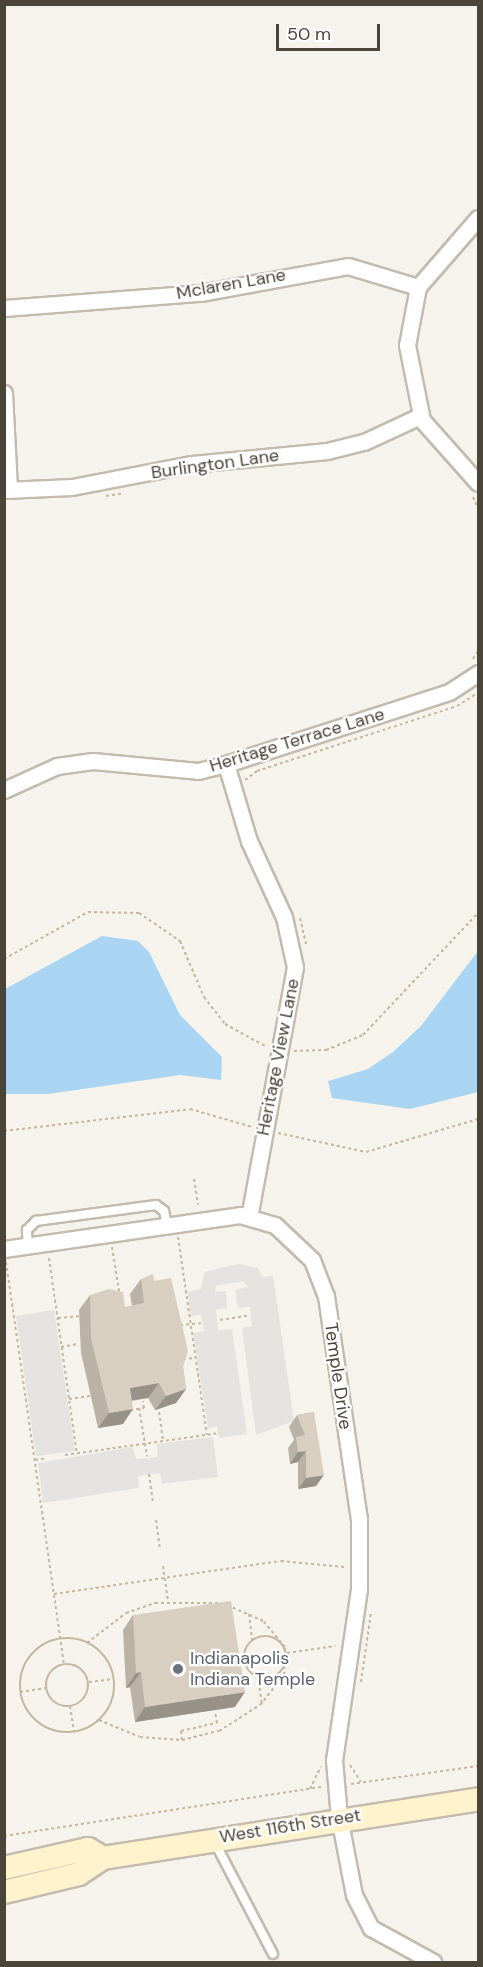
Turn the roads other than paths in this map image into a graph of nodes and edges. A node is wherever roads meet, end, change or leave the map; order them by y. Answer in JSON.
{"nodes":[{"id":1,"x":478,"y":218,"type":"edge"},
{"id":2,"x":418,"y":288,"type":"junction"},
{"id":3,"x":4,"y":308,"type":"edge"},
{"id":4,"x":4,"y":393,"type":"edge"},
{"id":5,"x":420,"y":416,"type":"junction"},
{"id":6,"x":475,"y":488,"type":"edge"},
{"id":7,"x":7,"y":490,"type":"edge"},
{"id":8,"x":473,"y":669,"type":"edge"},
{"id":9,"x":226,"y":764,"type":"junction"},
{"id":10,"x":4,"y":790,"type":"edge"},
{"id":11,"x":249,"y":1217,"type":"junction"},
{"id":12,"x":167,"y":1232,"type":"junction"},
{"id":13,"x":28,"y":1246,"type":"junction"},
{"id":14,"x":5,"y":1256,"type":"edge"},
{"id":15,"x":478,"y":1799,"type":"edge"},
{"id":16,"x":339,"y":1817,"type":"junction"},
{"id":17,"x":213,"y":1839,"type":"junction"},
{"id":18,"x":103,"y":1858,"type":"junction"},
{"id":19,"x":4,"y":1868,"type":"edge"},
{"id":20,"x":4,"y":1892,"type":"edge"},
{"id":21,"x":273,"y":1954,"type":"dead end"},
{"id":22,"x":433,"y":1962,"type":"edge"}],
"edges":[{"from":1,"to":2,"type":"street"},
{"from":2,"to":3,"type":"street","name":"Mclaren Lane"},
{"from":2,"to":5,"type":"street"},
{"from":4,"to":7,"type":"street"},
{"from":5,"to":6,"type":"street"},
{"from":5,"to":7,"type":"street","name":"Burlington Lane"},
{"from":8,"to":9,"type":"street","name":"Heritage Terrace Lane"},
{"from":9,"to":10,"type":"street","name":"Heritage Terrace Lane"},
{"from":9,"to":11,"type":"street","name":"Heritage View Lane"},
{"from":11,"to":12,"type":"street","name":"Temple Drive"},
{"from":11,"to":16,"type":"street","name":"Temple Drive"},
{"from":12,"to":13,"type":"street","name":"Temple Drive"},
{"from":12,"to":13,"type":"lane"},
{"from":13,"to":14,"type":"street","name":"Temple Drive"},
{"from":15,"to":16,"type":"main road","name":"West 116th Street"},
{"from":16,"to":17,"type":"main road","name":"West 116th Street"},
{"from":16,"to":22,"type":"street","name":"Temple Drive"},
{"from":17,"to":18,"type":"main road","name":"West 116th Street"},
{"from":17,"to":21,"type":"lane"},
{"from":18,"to":19,"type":"main road","name":"West 116th Street"},
{"from":18,"to":20,"type":"main road","name":"West 116th Street"}]}
